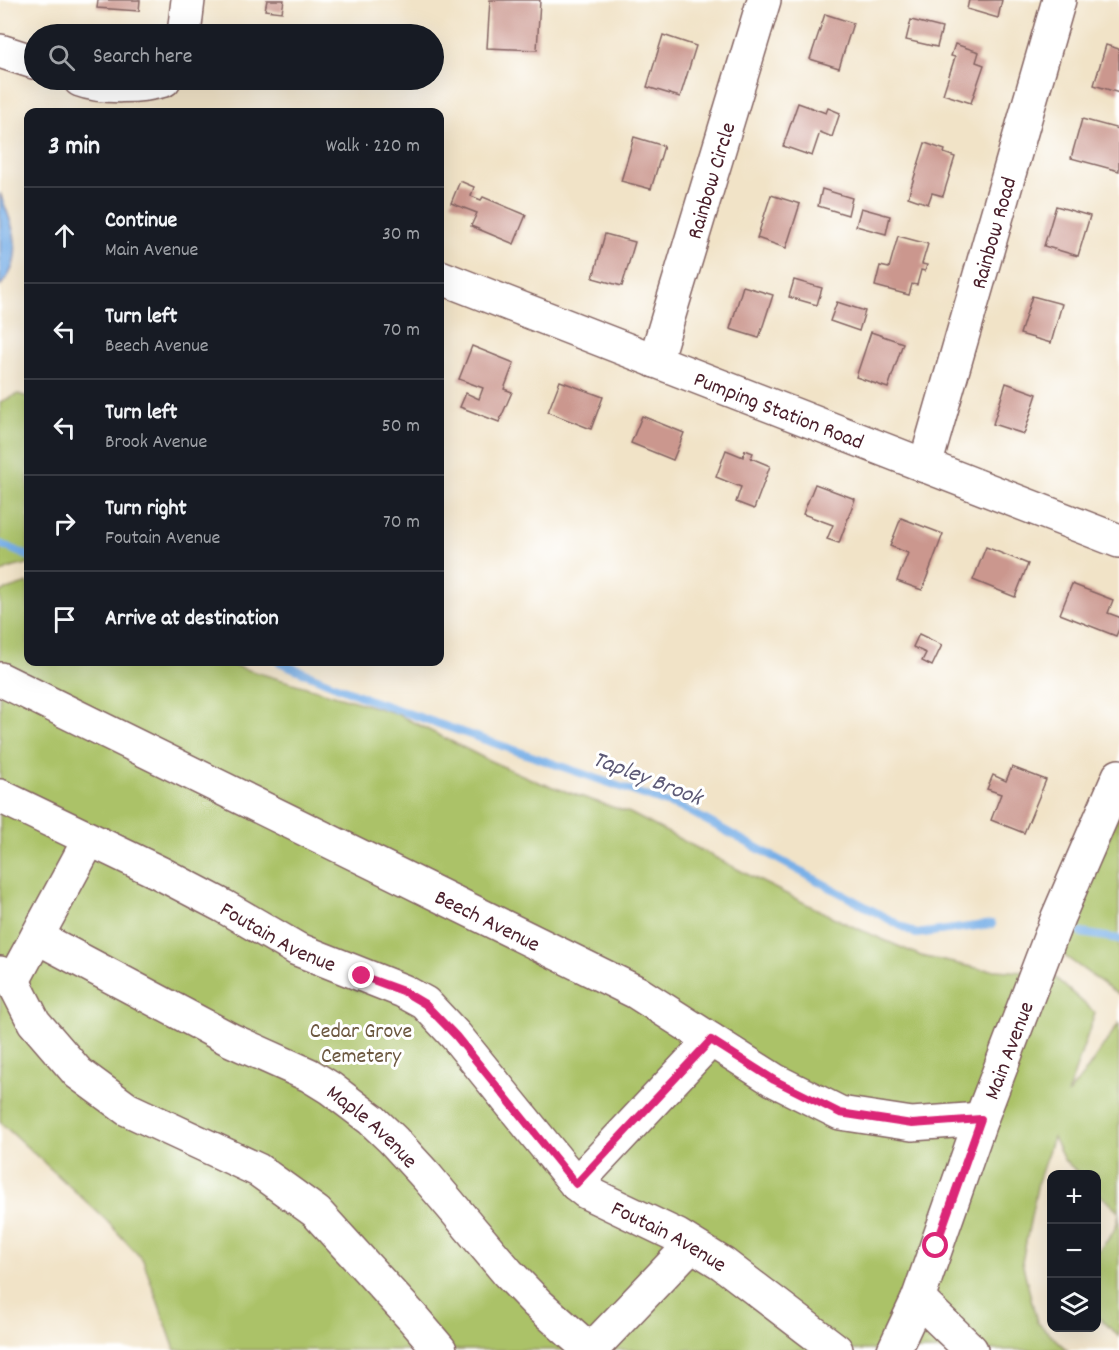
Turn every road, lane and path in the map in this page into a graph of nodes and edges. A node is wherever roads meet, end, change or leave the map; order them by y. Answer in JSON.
{"nodes":[{"id":1,"x":188,"y":0,"type":"edge"},
{"id":2,"x":764,"y":0,"type":"edge"},
{"id":3,"x":1059,"y":0,"type":"edge"},
{"id":4,"x":185,"y":24,"type":"edge"},
{"id":5,"x":0,"y":51,"type":"edge"},
{"id":6,"x":24,"y":59,"type":"edge"},
{"id":7,"x":444,"y":279,"type":"edge"},
{"id":8,"x":655,"y":361,"type":"junction"},
{"id":9,"x":925,"y":466,"type":"junction"},
{"id":10,"x":1119,"y":540,"type":"edge"},
{"id":11,"x":0,"y":679,"type":"edge"},
{"id":12,"x":1119,"y":776,"type":"edge"},
{"id":13,"x":0,"y":796,"type":"edge"},
{"id":14,"x":89,"y":840,"type":"junction"},
{"id":15,"x":37,"y":937,"type":"junction"},
{"id":16,"x":6,"y":977,"type":"edge"},
{"id":17,"x":711,"y":1040,"type":"junction"},
{"id":18,"x":981,"y":1119,"type":"junction"},
{"id":19,"x":576,"y":1184,"type":"junction"},
{"id":20,"x":691,"y":1245,"type":"junction"},
{"id":21,"x":918,"y":1299,"type":"junction"},
{"id":22,"x":440,"y":1350,"type":"edge"},
{"id":23,"x":590,"y":1350,"type":"edge"},
{"id":24,"x":836,"y":1350,"type":"edge"},
{"id":25,"x":894,"y":1350,"type":"edge"},
{"id":26,"x":970,"y":1350,"type":"edge"}],
"edges":[{"from":1,"to":4,"type":"street"},
{"from":2,"to":8,"type":"street","name":"Rainbow Circle"},
{"from":3,"to":9,"type":"street","name":"Rainbow Road"},
{"from":5,"to":6,"type":"street"},
{"from":7,"to":8,"type":"street","name":"Pumping Station Road"},
{"from":8,"to":9,"type":"street","name":"Pumping Station Road"},
{"from":9,"to":10,"type":"street","name":"Pumping Station Road"},
{"from":11,"to":17,"type":"street","name":"Beech Avenue"},
{"from":12,"to":18,"type":"street","name":"Main Avenue"},
{"from":13,"to":14,"type":"street","name":"Foutain Avenue"},
{"from":14,"to":15,"type":"street"},
{"from":14,"to":19,"type":"street","name":"Foutain Avenue"},
{"from":15,"to":16,"type":"street"},
{"from":15,"to":23,"type":"street","name":"Maple Avenue"},
{"from":16,"to":22,"type":"street"},
{"from":17,"to":18,"type":"street","name":"Beech Avenue"},
{"from":17,"to":19,"type":"street"},
{"from":18,"to":21,"type":"street","name":"Main Avenue"},
{"from":19,"to":20,"type":"street","name":"Foutain Avenue"},
{"from":20,"to":23,"type":"street"},
{"from":20,"to":24,"type":"street","name":"Foutain Avenue"},
{"from":21,"to":25,"type":"street","name":"Main Avenue"},
{"from":21,"to":26,"type":"street"}]}
